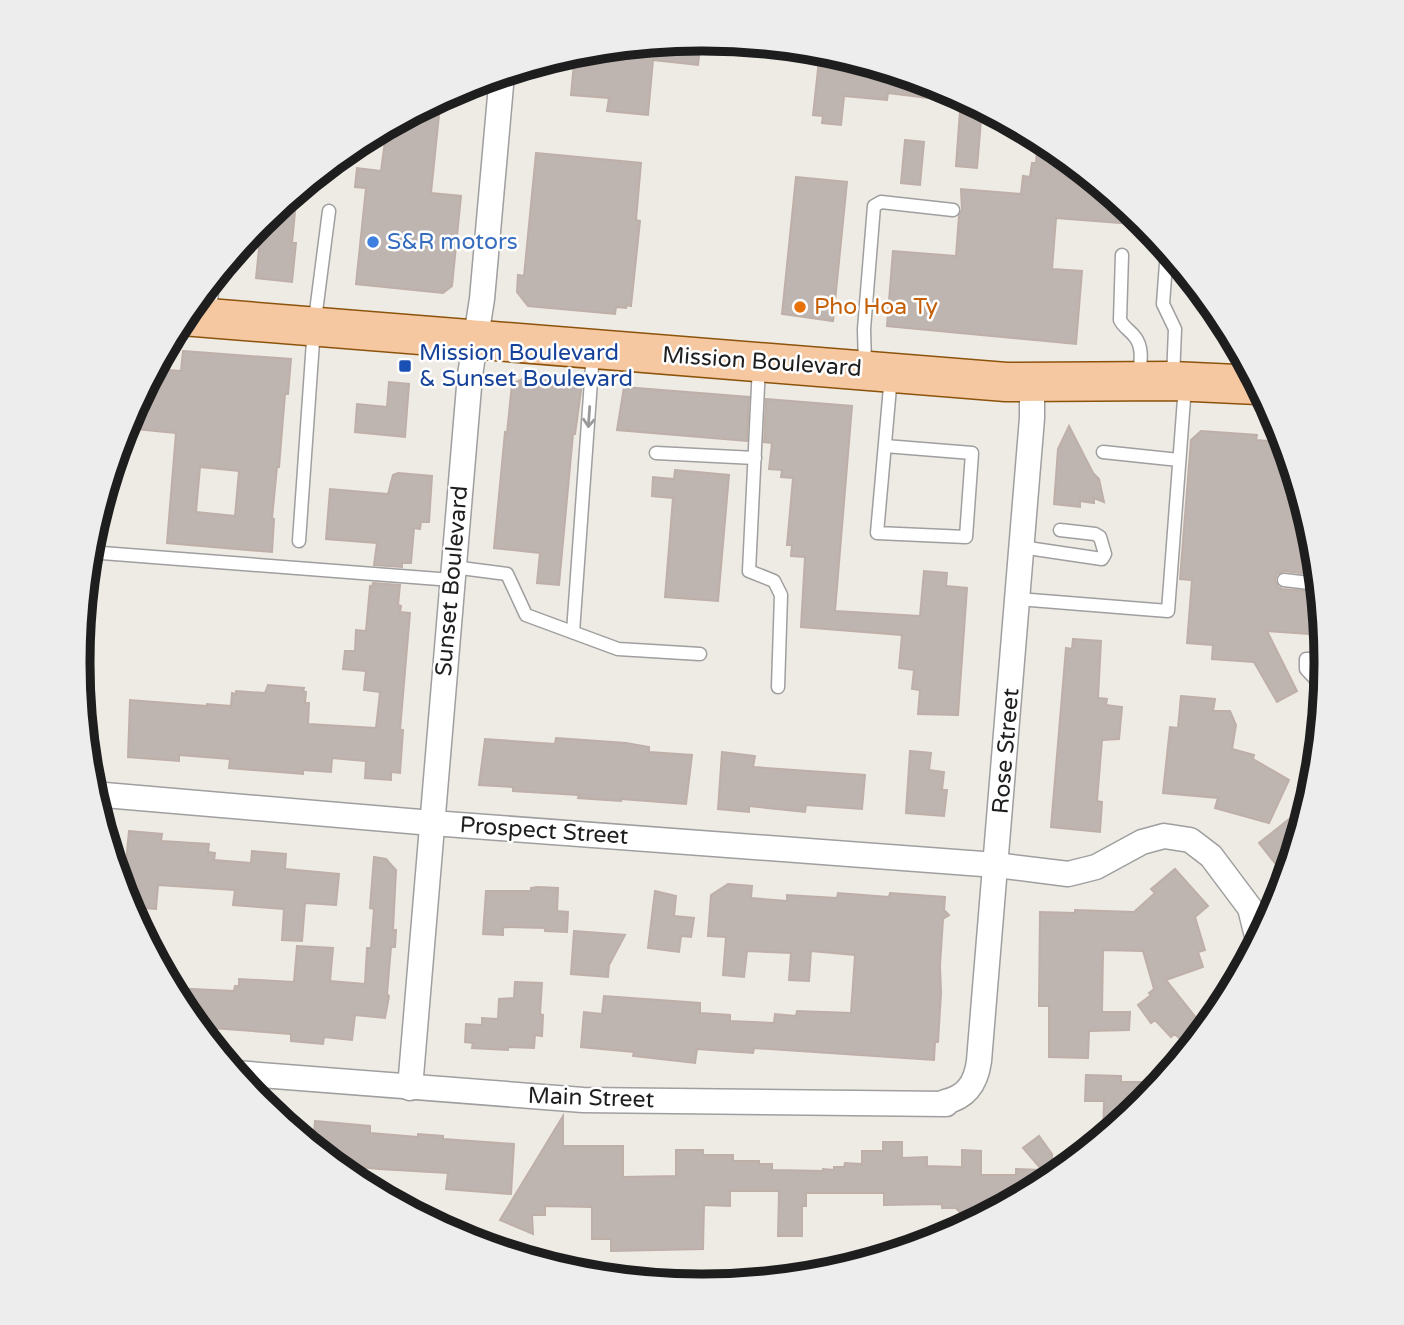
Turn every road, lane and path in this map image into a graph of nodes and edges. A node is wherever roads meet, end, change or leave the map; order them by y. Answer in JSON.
{"nodes":[{"id":1,"x":501,"y":84,"type":"edge"},
{"id":2,"x":953,"y":210,"type":"dead end"},
{"id":3,"x":329,"y":211,"type":"dead end"},
{"id":4,"x":1122,"y":255,"type":"dead end"},
{"id":5,"x":1166,"y":264,"type":"edge"},
{"id":6,"x":197,"y":317,"type":"edge"},
{"id":7,"x":314,"y":327,"type":"junction"},
{"id":8,"x":476,"y":340,"type":"junction"},
{"id":9,"x":594,"y":349,"type":"junction"},
{"id":10,"x":760,"y":362,"type":"junction"},
{"id":11,"x":878,"y":371,"type":"junction"},
{"id":12,"x":1165,"y":382,"type":"junction"},
{"id":13,"x":1032,"y":383,"type":"junction"},
{"id":14,"x":1247,"y":385,"type":"edge"},
{"id":15,"x":885,"y":446,"type":"junction"},
{"id":16,"x":1102,"y":452,"type":"dead end"},
{"id":17,"x":656,"y":453,"type":"dead end"},
{"id":18,"x":755,"y":458,"type":"junction"},
{"id":19,"x":1179,"y":460,"type":"junction"},
{"id":20,"x":1060,"y":530,"type":"dead end"},
{"id":21,"x":299,"y":541,"type":"dead end"},
{"id":22,"x":1021,"y":547,"type":"junction"},
{"id":23,"x":100,"y":553,"type":"edge"},
{"id":24,"x":453,"y":573,"type":"junction"},
{"id":25,"x":1284,"y":580,"type":"dead end"},
{"id":26,"x":1309,"y":583,"type":"edge"},
{"id":27,"x":1018,"y":600,"type":"junction"},
{"id":28,"x":573,"y":632,"type":"junction"},
{"id":29,"x":700,"y":654,"type":"dead end"},
{"id":30,"x":1314,"y":659,"type":"edge"},
{"id":31,"x":1313,"y":677,"type":"edge"},
{"id":32,"x":778,"y":687,"type":"dead end"},
{"id":33,"x":105,"y":795,"type":"edge"},
{"id":34,"x":432,"y":823,"type":"junction"},
{"id":35,"x":996,"y":865,"type":"junction"},
{"id":36,"x":1254,"y":925,"type":"edge"},
{"id":37,"x":250,"y":1074,"type":"edge"},
{"id":38,"x":410,"y":1088,"type":"junction"},
{"id":39,"x":945,"y":1102,"type":"joint"}],
"edges":[{"from":1,"to":8,"type":"street","name":"Sunset Boulevard"},
{"from":2,"to":11,"type":"lane"},
{"from":3,"to":7,"type":"lane"},
{"from":4,"to":12,"type":"lane"},
{"from":5,"to":12,"type":"lane"},
{"from":6,"to":7,"type":"main road","name":"Mission Boulevard"},
{"from":7,"to":8,"type":"main road","name":"Mission Boulevard"},
{"from":7,"to":21,"type":"lane"},
{"from":8,"to":9,"type":"main road","name":"Mission Boulevard"},
{"from":8,"to":24,"type":"street","name":"Sunset Boulevard"},
{"from":9,"to":10,"type":"main road","name":"Mission Boulevard"},
{"from":9,"to":28,"type":"lane","one_way":true},
{"from":10,"to":11,"type":"main road","name":"Mission Boulevard"},
{"from":10,"to":18,"type":"lane"},
{"from":11,"to":13,"type":"main road","name":"Mission Boulevard"},
{"from":11,"to":15,"type":"lane"},
{"from":12,"to":13,"type":"main road","name":"Mission Boulevard"},
{"from":12,"to":14,"type":"main road","name":"Mission Boulevard"},
{"from":12,"to":19,"type":"lane"},
{"from":13,"to":22,"type":"street","name":"Rose Street"},
{"from":15,"to":15,"type":"lane"},
{"from":16,"to":19,"type":"lane"},
{"from":17,"to":18,"type":"lane"},
{"from":18,"to":32,"type":"lane"},
{"from":19,"to":27,"type":"lane"},
{"from":20,"to":22,"type":"lane"},
{"from":22,"to":27,"type":"street","name":"Rose Street"},
{"from":23,"to":24,"type":"lane"},
{"from":24,"to":28,"type":"lane"},
{"from":24,"to":34,"type":"street","name":"Sunset Boulevard"},
{"from":25,"to":26,"type":"lane"},
{"from":27,"to":35,"type":"street","name":"Rose Street"},
{"from":28,"to":29,"type":"lane"},
{"from":30,"to":31,"type":"lane"},
{"from":33,"to":34,"type":"street","name":"Prospect Street"},
{"from":34,"to":35,"type":"street","name":"Prospect Street"},
{"from":34,"to":38,"type":"street","name":"Sunset Boulevard"},
{"from":35,"to":36,"type":"street","name":"Prospect Street"},
{"from":35,"to":39,"type":"street","name":"Rose Street"},
{"from":37,"to":38,"type":"street","name":"Main Street"},
{"from":38,"to":39,"type":"street","name":"Main Street"}]}
